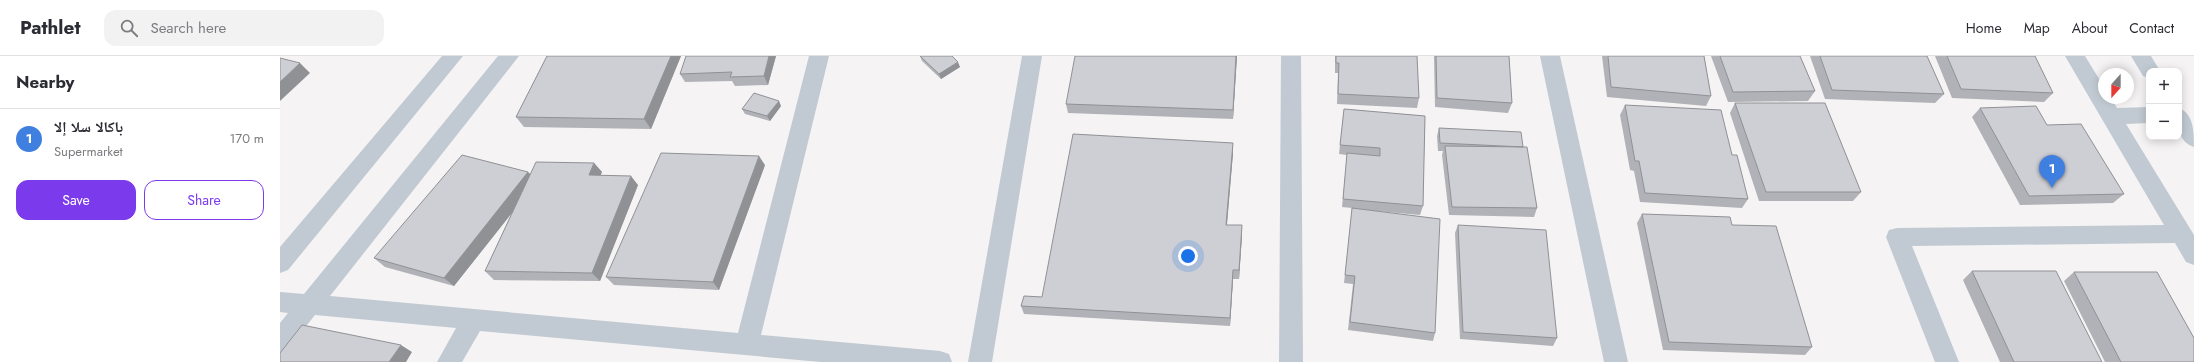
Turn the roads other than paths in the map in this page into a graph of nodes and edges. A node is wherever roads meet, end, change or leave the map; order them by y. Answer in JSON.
{"nodes":[{"id":1,"x":453,"y":56,"type":"edge"},
{"id":2,"x":509,"y":56,"type":"edge"},
{"id":3,"x":819,"y":56,"type":"edge"},
{"id":4,"x":1032,"y":56,"type":"edge"},
{"id":5,"x":1291,"y":56,"type":"edge"},
{"id":6,"x":1550,"y":56,"type":"edge"},
{"id":7,"x":2075,"y":56,"type":"edge"},
{"id":8,"x":2141,"y":56,"type":"edge"},
{"id":9,"x":2148,"y":68,"type":"edge"},
{"id":10,"x":2146,"y":115,"type":"edge"},
{"id":11,"x":2182,"y":115,"type":"edge"},
{"id":12,"x":2194,"y":115,"type":"edge"},
{"id":13,"x":2111,"y":116,"type":"junction"},
{"id":14,"x":2182,"y":120,"type":"edge"},
{"id":15,"x":2194,"y":139,"type":"edge"},
{"id":16,"x":2181,"y":234,"type":"junction"},
{"id":17,"x":2194,"y":255,"type":"edge"},
{"id":18,"x":280,"y":264,"type":"edge"},
{"id":19,"x":280,"y":302,"type":"edge"},
{"id":20,"x":310,"y":304,"type":"junction"},
{"id":21,"x":474,"y":320,"type":"junction"},
{"id":22,"x":280,"y":341,"type":"edge"},
{"id":23,"x":747,"y":344,"type":"junction"},
{"id":24,"x":449,"y":362,"type":"edge"},
{"id":25,"x":940,"y":362,"type":"edge"},
{"id":26,"x":980,"y":362,"type":"edge"},
{"id":27,"x":1291,"y":362,"type":"edge"},
{"id":28,"x":1616,"y":362,"type":"edge"},
{"id":29,"x":1947,"y":362,"type":"edge"}],
"edges":[{"from":1,"to":18,"type":"street"},
{"from":2,"to":20,"type":"street"},
{"from":3,"to":23,"type":"street"},
{"from":4,"to":26,"type":"street"},
{"from":5,"to":27,"type":"street"},
{"from":6,"to":28,"type":"street"},
{"from":7,"to":13,"type":"street"},
{"from":8,"to":9,"type":"street"},
{"from":10,"to":13,"type":"street"},
{"from":11,"to":12,"type":"street"},
{"from":13,"to":16,"type":"street"},
{"from":14,"to":15,"type":"street"},
{"from":16,"to":17,"type":"street"},
{"from":16,"to":29,"type":"street"},
{"from":19,"to":20,"type":"street"},
{"from":20,"to":21,"type":"street"},
{"from":20,"to":22,"type":"street"},
{"from":21,"to":23,"type":"street"},
{"from":21,"to":24,"type":"street"},
{"from":23,"to":25,"type":"street"}]}
